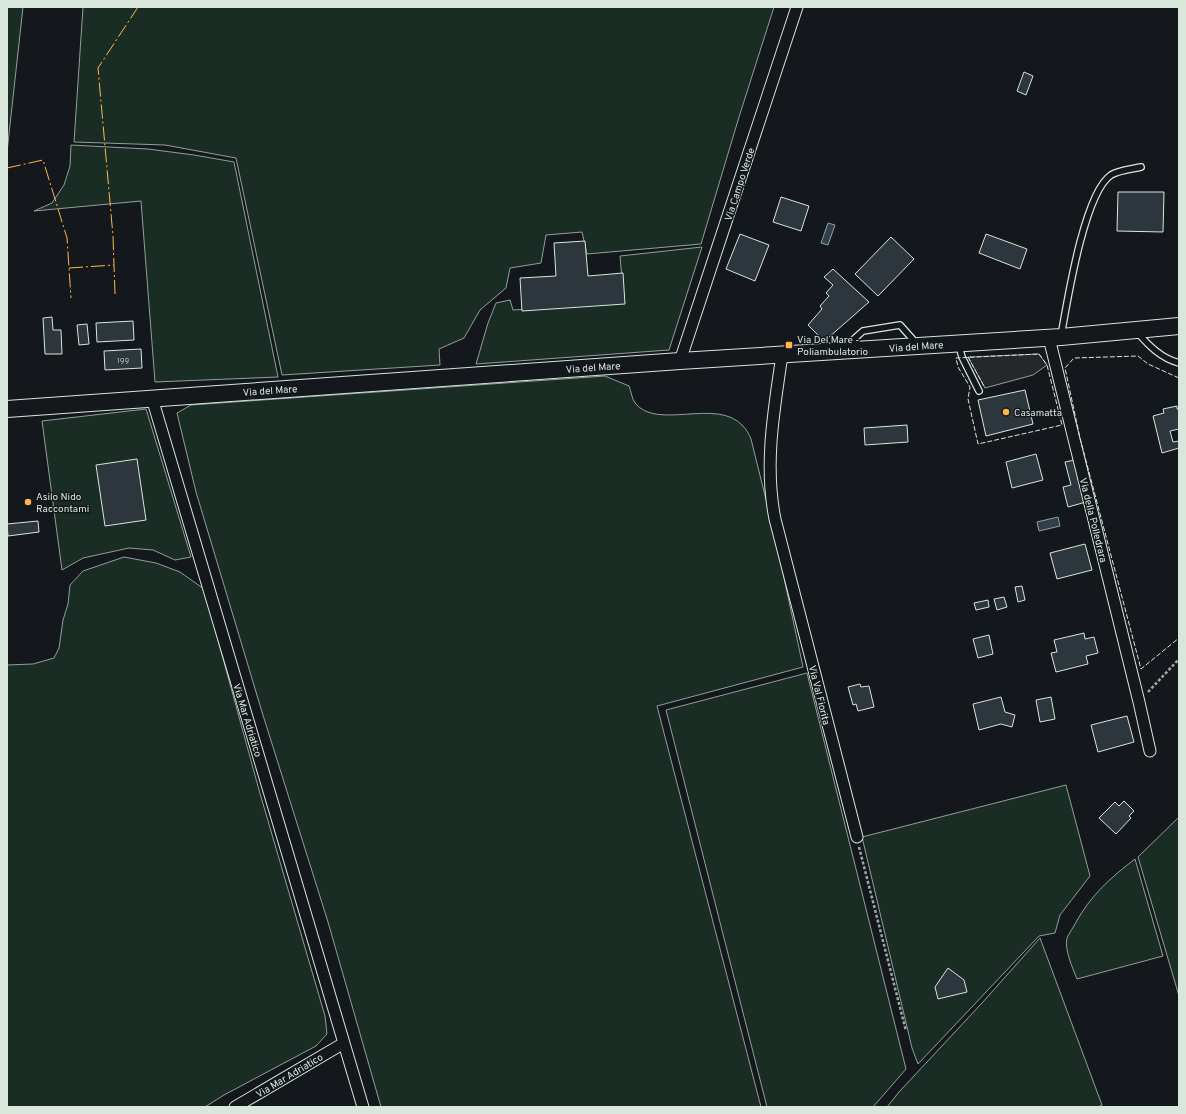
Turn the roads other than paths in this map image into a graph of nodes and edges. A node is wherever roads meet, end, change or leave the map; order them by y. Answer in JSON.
{"nodes":[{"id":1,"x":797,"y":7,"type":"edge"},
{"id":2,"x":1141,"y":167,"type":"dead end"},
{"id":3,"x":1179,"y":326,"type":"edge"},
{"id":4,"x":1136,"y":330,"type":"junction"},
{"id":5,"x":1055,"y":338,"type":"junction"},
{"id":6,"x":959,"y":344,"type":"junction"},
{"id":7,"x":918,"y":346,"type":"junction"},
{"id":8,"x":842,"y":351,"type":"junction"},
{"id":9,"x":782,"y":354,"type":"junction"},
{"id":10,"x":680,"y":361,"type":"junction"},
{"id":11,"x":1179,"y":363,"type":"edge"},
{"id":12,"x":979,"y":391,"type":"dead end"},
{"id":13,"x":152,"y":398,"type":"junction"},
{"id":14,"x":7,"y":409,"type":"edge"},
{"id":15,"x":1150,"y":752,"type":"dead end"},
{"id":16,"x":857,"y":837,"type":"road end"},
{"id":17,"x":344,"y":1042,"type":"junction"},
{"id":18,"x":235,"y":1107,"type":"edge"},
{"id":19,"x":363,"y":1107,"type":"edge"}],
"edges":[{"from":1,"to":10,"type":"street","name":"Via Campo Verde"},
{"from":2,"to":5,"type":"lane"},
{"from":3,"to":4,"type":"main road","name":"Via del Mare"},
{"from":4,"to":5,"type":"main road","name":"Via del Mare"},
{"from":4,"to":11,"type":"lane"},
{"from":5,"to":6,"type":"main road","name":"Via del Mare"},
{"from":5,"to":15,"type":"street","name":"Via della Polledrara"},
{"from":6,"to":7,"type":"main road","name":"Via del Mare"},
{"from":6,"to":12,"type":"lane"},
{"from":7,"to":8,"type":"main road","name":"Via del Mare"},
{"from":7,"to":8,"type":"lane"},
{"from":8,"to":9,"type":"main road","name":"Via del Mare"},
{"from":9,"to":10,"type":"main road","name":"Via del Mare"},
{"from":9,"to":16,"type":"street","name":"Via Val Fiorita"},
{"from":10,"to":13,"type":"main road","name":"Via del Mare"},
{"from":13,"to":14,"type":"main road","name":"Via del Mare"},
{"from":13,"to":17,"type":"street","name":"Via Mar Adriatico"},
{"from":17,"to":18,"type":"street","name":"Via Mar Adriatico"},
{"from":17,"to":19,"type":"street","name":"Via Mar Adriatico"}]}
